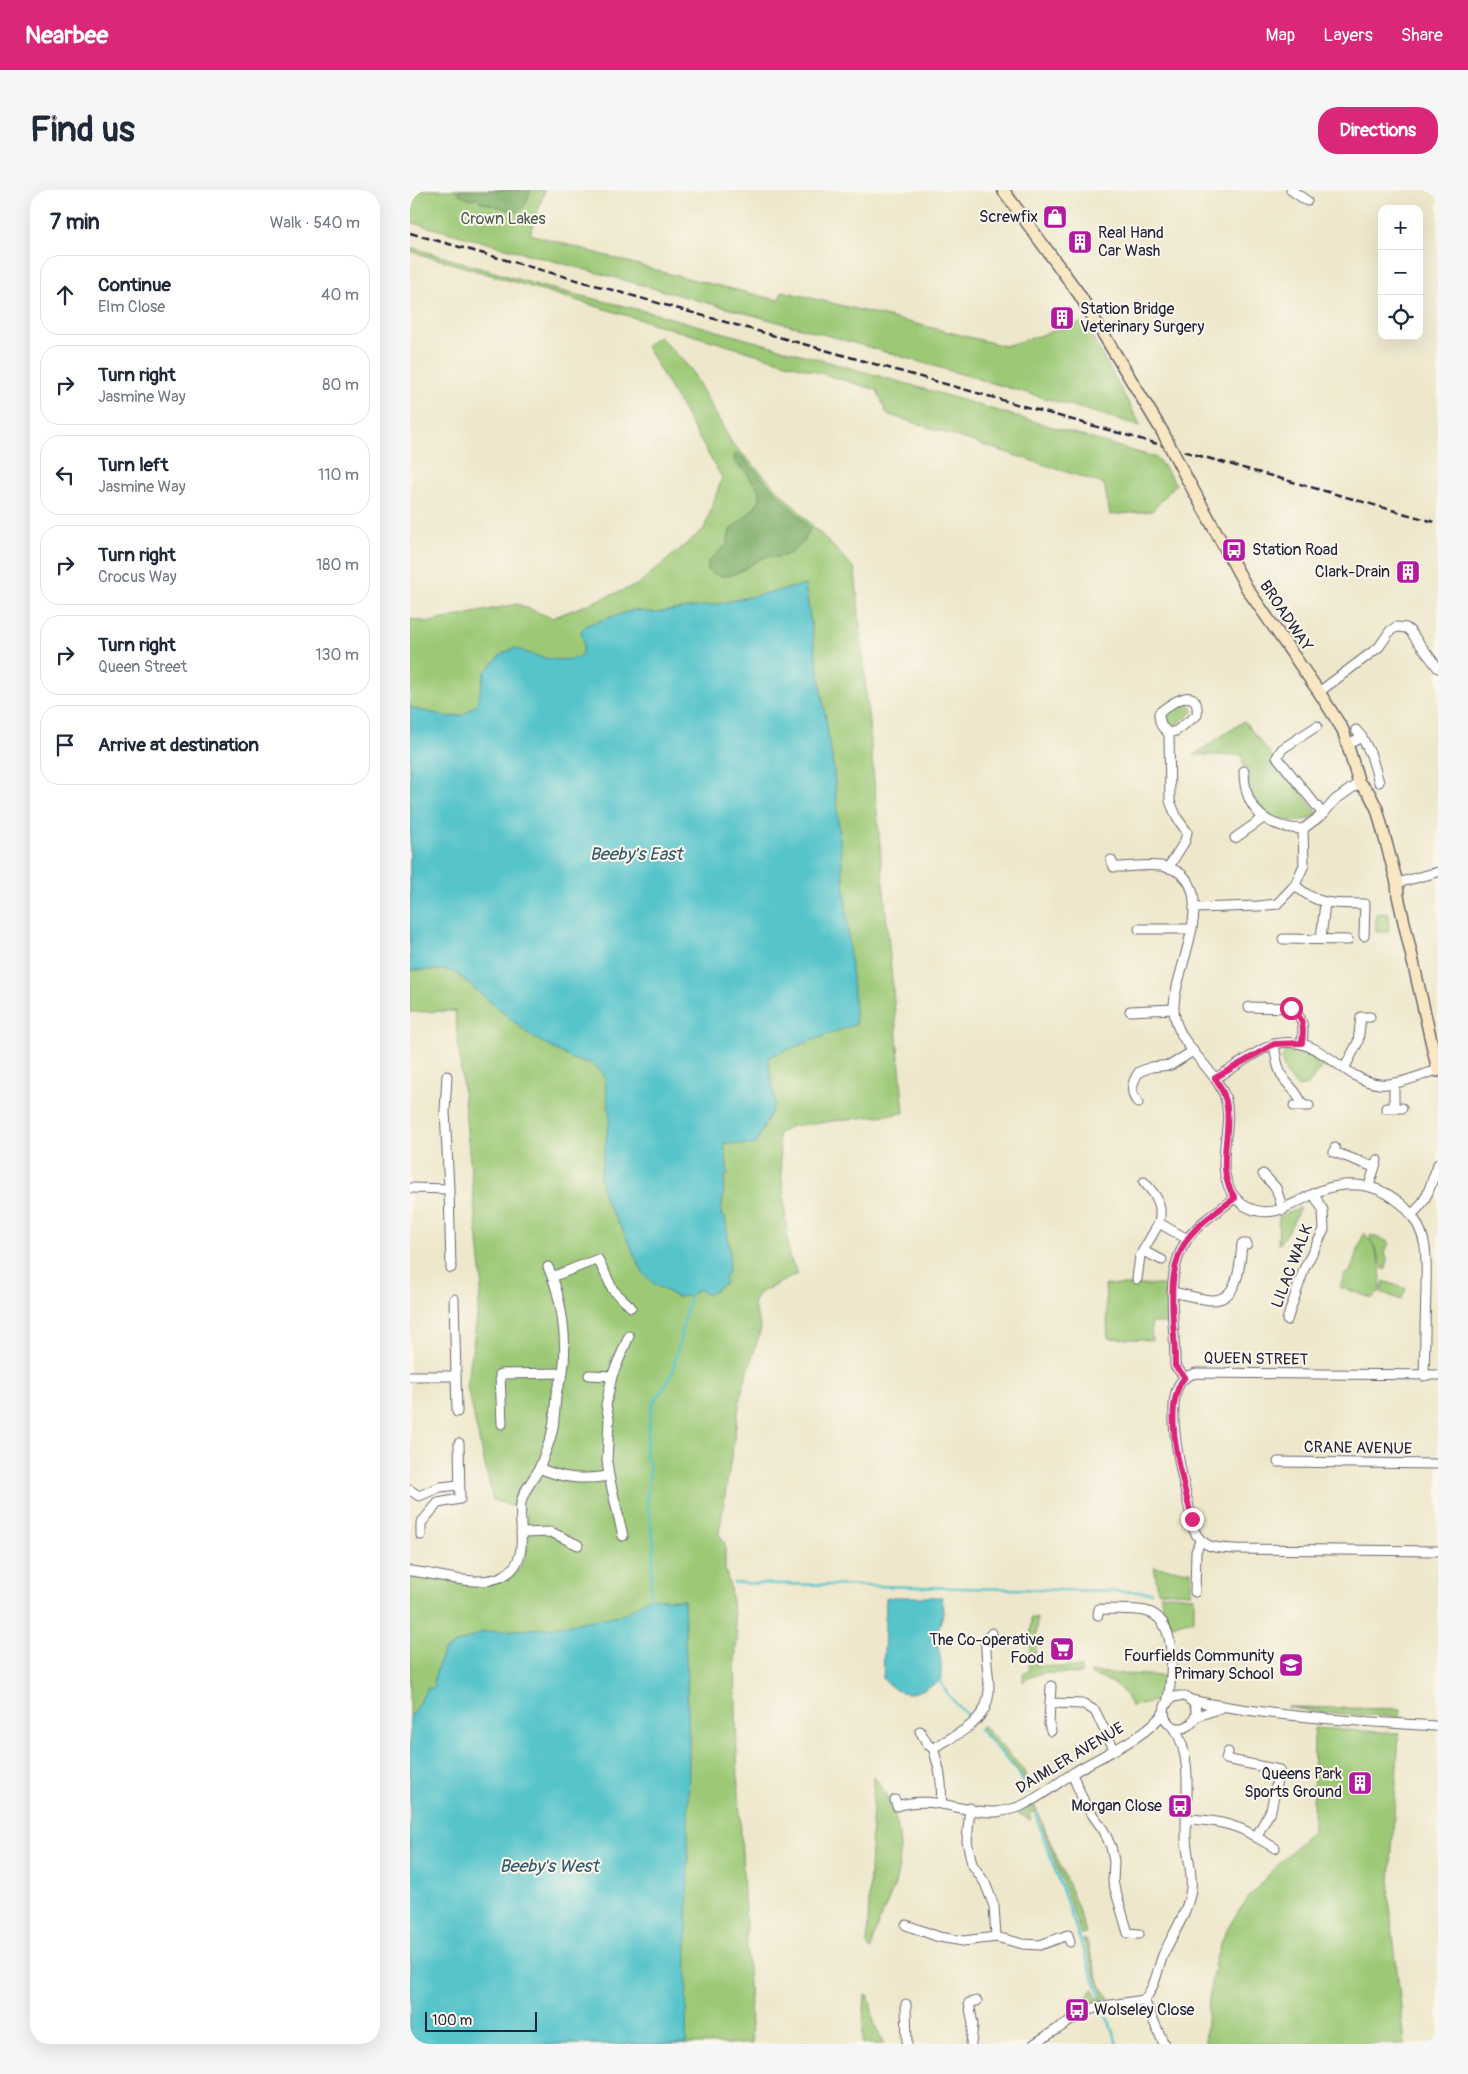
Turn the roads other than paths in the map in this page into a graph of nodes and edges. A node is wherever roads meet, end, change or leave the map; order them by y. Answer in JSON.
{"nodes":[{"id":1,"x":1003,"y":190,"type":"edge"},
{"id":2,"x":1291,"y":190,"type":"edge"},
{"id":3,"x":1307,"y":201,"type":"dead end"},
{"id":4,"x":1438,"y":668,"type":"edge"},
{"id":5,"x":1319,"y":692,"type":"junction"},
{"id":6,"x":1317,"y":726,"type":"dead end"},
{"id":7,"x":1169,"y":733,"type":"junction"},
{"id":8,"x":1348,"y":744,"type":"junction"},
{"id":9,"x":1244,"y":771,"type":"dead end"},
{"id":10,"x":1379,"y":782,"type":"dead end"},
{"id":11,"x":1359,"y":783,"type":"junction"},
{"id":12,"x":1323,"y":814,"type":"junction"},
{"id":13,"x":1262,"y":819,"type":"junction"},
{"id":14,"x":1303,"y":829,"type":"junction"},
{"id":15,"x":1235,"y":838,"type":"dead end"},
{"id":16,"x":1110,"y":860,"type":"dead end"},
{"id":17,"x":1168,"y":868,"type":"junction"},
{"id":18,"x":1438,"y":872,"type":"edge"},
{"id":19,"x":1397,"y":883,"type":"junction"},
{"id":20,"x":1295,"y":885,"type":"junction"},
{"id":21,"x":1325,"y":904,"type":"junction"},
{"id":22,"x":1194,"y":908,"type":"junction"},
{"id":23,"x":1192,"y":928,"type":"junction"},
{"id":24,"x":1139,"y":929,"type":"dead end"},
{"id":25,"x":1364,"y":936,"type":"dead end"},
{"id":26,"x":1283,"y":939,"type":"dead end"},
{"id":27,"x":1321,"y":939,"type":"junction"},
{"id":28,"x":1348,"y":940,"type":"dead end"},
{"id":29,"x":1246,"y":1007,"type":"dead end"},
{"id":30,"x":1174,"y":1009,"type":"junction"},
{"id":31,"x":1130,"y":1011,"type":"dead end"},
{"id":32,"x":1370,"y":1016,"type":"dead end"},
{"id":33,"x":1302,"y":1043,"type":"junction"},
{"id":34,"x":1274,"y":1044,"type":"junction"},
{"id":35,"x":1193,"y":1051,"type":"junction"},
{"id":36,"x":1344,"y":1067,"type":"junction"},
{"id":37,"x":1438,"y":1070,"type":"edge"},
{"id":38,"x":447,"y":1076,"type":"dead end"},
{"id":39,"x":1215,"y":1078,"type":"junction"},
{"id":40,"x":1394,"y":1083,"type":"junction"},
{"id":41,"x":1138,"y":1103,"type":"dead end"},
{"id":42,"x":1302,"y":1105,"type":"dead end"},
{"id":43,"x":1394,"y":1107,"type":"dead end"},
{"id":44,"x":1335,"y":1148,"type":"dead end"},
{"id":45,"x":1437,"y":1169,"type":"edge"},
{"id":46,"x":1266,"y":1176,"type":"dead end"},
{"id":47,"x":1144,"y":1182,"type":"dead end"},
{"id":48,"x":1370,"y":1186,"type":"junction"},
{"id":49,"x":410,"y":1188,"type":"edge"},
{"id":50,"x":449,"y":1188,"type":"junction"},
{"id":51,"x":1314,"y":1195,"type":"junction"},
{"id":52,"x":1235,"y":1198,"type":"junction"},
{"id":53,"x":1283,"y":1210,"type":"junction"},
{"id":54,"x":1412,"y":1214,"type":"junction"},
{"id":55,"x":1159,"y":1223,"type":"junction"},
{"id":56,"x":1187,"y":1239,"type":"junction"},
{"id":57,"x":1242,"y":1244,"type":"dead end"},
{"id":58,"x":1142,"y":1251,"type":"junction"},
{"id":59,"x":1162,"y":1260,"type":"dead end"},
{"id":60,"x":548,"y":1267,"type":"dead end"},
{"id":61,"x":451,"y":1268,"type":"dead end"},
{"id":62,"x":552,"y":1277,"type":"junction"},
{"id":63,"x":1137,"y":1279,"type":"dead end"},
{"id":64,"x":1172,"y":1292,"type":"junction"},
{"id":65,"x":454,"y":1299,"type":"dead end"},
{"id":66,"x":631,"y":1307,"type":"dead end"},
{"id":67,"x":1287,"y":1320,"type":"dead end"},
{"id":68,"x":629,"y":1336,"type":"dead end"},
{"id":69,"x":563,"y":1373,"type":"junction"},
{"id":70,"x":589,"y":1375,"type":"dead end"},
{"id":71,"x":1438,"y":1375,"type":"edge"},
{"id":72,"x":410,"y":1376,"type":"edge"},
{"id":73,"x":455,"y":1376,"type":"junction"},
{"id":74,"x":612,"y":1376,"type":"junction"},
{"id":75,"x":1424,"y":1376,"type":"junction"},
{"id":76,"x":1185,"y":1377,"type":"junction"},
{"id":77,"x":457,"y":1412,"type":"dead end"},
{"id":78,"x":502,"y":1424,"type":"dead end"},
{"id":79,"x":459,"y":1443,"type":"dead end"},
{"id":80,"x":1278,"y":1462,"type":"dead end"},
{"id":81,"x":1438,"y":1464,"type":"edge"},
{"id":82,"x":539,"y":1468,"type":"junction"},
{"id":83,"x":610,"y":1476,"type":"junction"},
{"id":84,"x":459,"y":1485,"type":"junction"},
{"id":85,"x":410,"y":1490,"type":"edge"},
{"id":86,"x":521,"y":1533,"type":"junction"},
{"id":87,"x":421,"y":1535,"type":"dead end"},
{"id":88,"x":623,"y":1536,"type":"dead end"},
{"id":89,"x":1200,"y":1541,"type":"junction"},
{"id":90,"x":578,"y":1545,"type":"dead end"},
{"id":91,"x":1438,"y":1552,"type":"edge"},
{"id":92,"x":410,"y":1571,"type":"edge"},
{"id":93,"x":1195,"y":1592,"type":"dead end"},
{"id":94,"x":1098,"y":1615,"type":"dead end"},
{"id":95,"x":986,"y":1635,"type":"dead end"},
{"id":96,"x":1171,"y":1677,"type":"junction"},
{"id":97,"x":1051,"y":1686,"type":"dead end"},
{"id":98,"x":1186,"y":1699,"type":"junction"},
{"id":99,"x":1050,"y":1703,"type":"junction"},
{"id":100,"x":1223,"y":1707,"type":"junction"},
{"id":101,"x":1166,"y":1708,"type":"junction"},
{"id":102,"x":1193,"y":1721,"type":"junction"},
{"id":103,"x":1172,"y":1725,"type":"junction"},
{"id":104,"x":1438,"y":1726,"type":"edge"},
{"id":105,"x":1146,"y":1730,"type":"junction"},
{"id":106,"x":920,"y":1731,"type":"dead end"},
{"id":107,"x":1051,"y":1731,"type":"dead end"},
{"id":108,"x":933,"y":1748,"type":"junction"},
{"id":109,"x":1114,"y":1749,"type":"junction"},
{"id":110,"x":1228,"y":1752,"type":"dead end"},
{"id":111,"x":1184,"y":1754,"type":"junction"},
{"id":112,"x":1072,"y":1774,"type":"junction"},
{"id":113,"x":895,"y":1800,"type":"dead end"},
{"id":114,"x":941,"y":1803,"type":"junction"},
{"id":115,"x":970,"y":1808,"type":"junction"},
{"id":116,"x":1186,"y":1819,"type":"junction"},
{"id":117,"x":1256,"y":1837,"type":"junction"},
{"id":118,"x":1276,"y":1848,"type":"dead end"},
{"id":119,"x":906,"y":1925,"type":"dead end"},
{"id":120,"x":1139,"y":1934,"type":"dead end"},
{"id":121,"x":996,"y":1937,"type":"junction"},
{"id":122,"x":1070,"y":1942,"type":"dead end"},
{"id":123,"x":1144,"y":2000,"type":"junction"},
{"id":124,"x":969,"y":2003,"type":"dead end"},
{"id":125,"x":906,"y":2004,"type":"dead end"},
{"id":126,"x":1048,"y":2035,"type":"junction"},
{"id":127,"x":907,"y":2044,"type":"edge"},
{"id":128,"x":971,"y":2044,"type":"edge"},
{"id":129,"x":1034,"y":2044,"type":"edge"},
{"id":130,"x":1053,"y":2044,"type":"edge"},
{"id":131,"x":1164,"y":2044,"type":"edge"}],
"edges":[{"from":1,"to":5,"type":"main road","name":"BROADWAY","bridge":true},
{"from":2,"to":3,"type":"street"},
{"from":4,"to":5,"type":"street"},
{"from":5,"to":8,"type":"main road","name":"BROADWAY"},
{"from":6,"to":12,"type":"street"},
{"from":7,"to":7,"type":"street"},
{"from":7,"to":17,"type":"street"},
{"from":8,"to":10,"type":"street"},
{"from":8,"to":11,"type":"main road","name":"BROADWAY"},
{"from":9,"to":13,"type":"street"},
{"from":11,"to":12,"type":"street"},
{"from":11,"to":19,"type":"main road","name":"BROADWAY"},
{"from":12,"to":14,"type":"street"},
{"from":13,"to":14,"type":"street"},
{"from":13,"to":15,"type":"street"},
{"from":14,"to":20,"type":"street"},
{"from":16,"to":17,"type":"street"},
{"from":17,"to":22,"type":"street"},
{"from":18,"to":19,"type":"street"},
{"from":19,"to":37,"type":"main road","name":"BROADWAY"},
{"from":20,"to":21,"type":"street"},
{"from":20,"to":22,"type":"street"},
{"from":21,"to":25,"type":"street"},
{"from":21,"to":27,"type":"street"},
{"from":22,"to":23,"type":"street"},
{"from":23,"to":24,"type":"street"},
{"from":23,"to":30,"type":"street"},
{"from":26,"to":27,"type":"street"},
{"from":27,"to":28,"type":"street"},
{"from":29,"to":33,"type":"street"},
{"from":30,"to":31,"type":"street"},
{"from":30,"to":35,"type":"street"},
{"from":32,"to":36,"type":"street"},
{"from":33,"to":34,"type":"street"},
{"from":33,"to":36,"type":"street"},
{"from":34,"to":39,"type":"street"},
{"from":34,"to":42,"type":"street"},
{"from":35,"to":39,"type":"street"},
{"from":35,"to":41,"type":"street"},
{"from":36,"to":40,"type":"street"},
{"from":37,"to":40,"type":"street"},
{"from":38,"to":50,"type":"street"},
{"from":39,"to":52,"type":"street"},
{"from":40,"to":43,"type":"street"},
{"from":44,"to":48,"type":"street"},
{"from":45,"to":54,"type":"street"},
{"from":46,"to":53,"type":"street"},
{"from":47,"to":55,"type":"street"},
{"from":48,"to":51,"type":"street"},
{"from":48,"to":54,"type":"street"},
{"from":49,"to":50,"type":"street"},
{"from":50,"to":61,"type":"street"},
{"from":51,"to":53,"type":"street"},
{"from":51,"to":67,"type":"street","name":"LILAC WALK"},
{"from":52,"to":53,"type":"street"},
{"from":52,"to":56,"type":"street"},
{"from":54,"to":75,"type":"street"},
{"from":55,"to":56,"type":"street"},
{"from":55,"to":58,"type":"street"},
{"from":56,"to":64,"type":"street"},
{"from":57,"to":64,"type":"street"},
{"from":58,"to":59,"type":"street"},
{"from":58,"to":63,"type":"street"},
{"from":60,"to":62,"type":"street"},
{"from":62,"to":66,"type":"street"},
{"from":62,"to":69,"type":"street"},
{"from":64,"to":76,"type":"street"},
{"from":65,"to":73,"type":"street"},
{"from":68,"to":74,"type":"street"},
{"from":69,"to":78,"type":"street"},
{"from":69,"to":82,"type":"street"},
{"from":70,"to":74,"type":"street"},
{"from":71,"to":75,"type":"street","name":"QUEEN STREET"},
{"from":72,"to":73,"type":"street"},
{"from":73,"to":77,"type":"street"},
{"from":74,"to":83,"type":"street"},
{"from":75,"to":76,"type":"street","name":"QUEEN STREET"},
{"from":76,"to":89,"type":"street","name":"QUEEN STREET"},
{"from":79,"to":84,"type":"street"},
{"from":80,"to":81,"type":"street","name":"CRANE AVENUE"},
{"from":82,"to":83,"type":"street"},
{"from":82,"to":86,"type":"street"},
{"from":83,"to":88,"type":"street"},
{"from":84,"to":85,"type":"street"},
{"from":84,"to":87,"type":"street"},
{"from":86,"to":90,"type":"street"},
{"from":86,"to":92,"type":"street"},
{"from":89,"to":91,"type":"street"},
{"from":89,"to":93,"type":"street"},
{"from":94,"to":96,"type":"street"},
{"from":95,"to":108,"type":"street"},
{"from":96,"to":98,"type":"street"},
{"from":96,"to":101,"type":"street"},
{"from":97,"to":99,"type":"street"},
{"from":98,"to":100,"type":"street"},
{"from":98,"to":101,"type":"street"},
{"from":98,"to":102,"type":"street"},
{"from":99,"to":107,"type":"street"},
{"from":99,"to":109,"type":"street"},
{"from":100,"to":102,"type":"street"},
{"from":100,"to":104,"type":"street"},
{"from":101,"to":103,"type":"street"},
{"from":101,"to":105,"type":"street","name":"DAIMLER AVENUE"},
{"from":102,"to":103,"type":"street"},
{"from":102,"to":111,"type":"street"},
{"from":103,"to":105,"type":"street","name":"DAIMLER AVENUE"},
{"from":103,"to":111,"type":"street"},
{"from":105,"to":109,"type":"street","name":"DAIMLER AVENUE"},
{"from":106,"to":108,"type":"street"},
{"from":108,"to":114,"type":"street"},
{"from":109,"to":112,"type":"street","name":"DAIMLER AVENUE"},
{"from":110,"to":117,"type":"street"},
{"from":111,"to":116,"type":"street"},
{"from":112,"to":115,"type":"street","name":"DAIMLER AVENUE"},
{"from":112,"to":120,"type":"street"},
{"from":113,"to":114,"type":"street","name":"DAIMLER AVENUE"},
{"from":114,"to":115,"type":"street","name":"DAIMLER AVENUE"},
{"from":115,"to":121,"type":"street"},
{"from":116,"to":117,"type":"street"},
{"from":116,"to":123,"type":"street"},
{"from":117,"to":118,"type":"street"},
{"from":119,"to":121,"type":"street"},
{"from":121,"to":122,"type":"street"},
{"from":123,"to":126,"type":"street"},
{"from":123,"to":131,"type":"street"},
{"from":124,"to":128,"type":"street"},
{"from":125,"to":127,"type":"street"},
{"from":126,"to":129,"type":"street"},
{"from":126,"to":130,"type":"street"}]}
